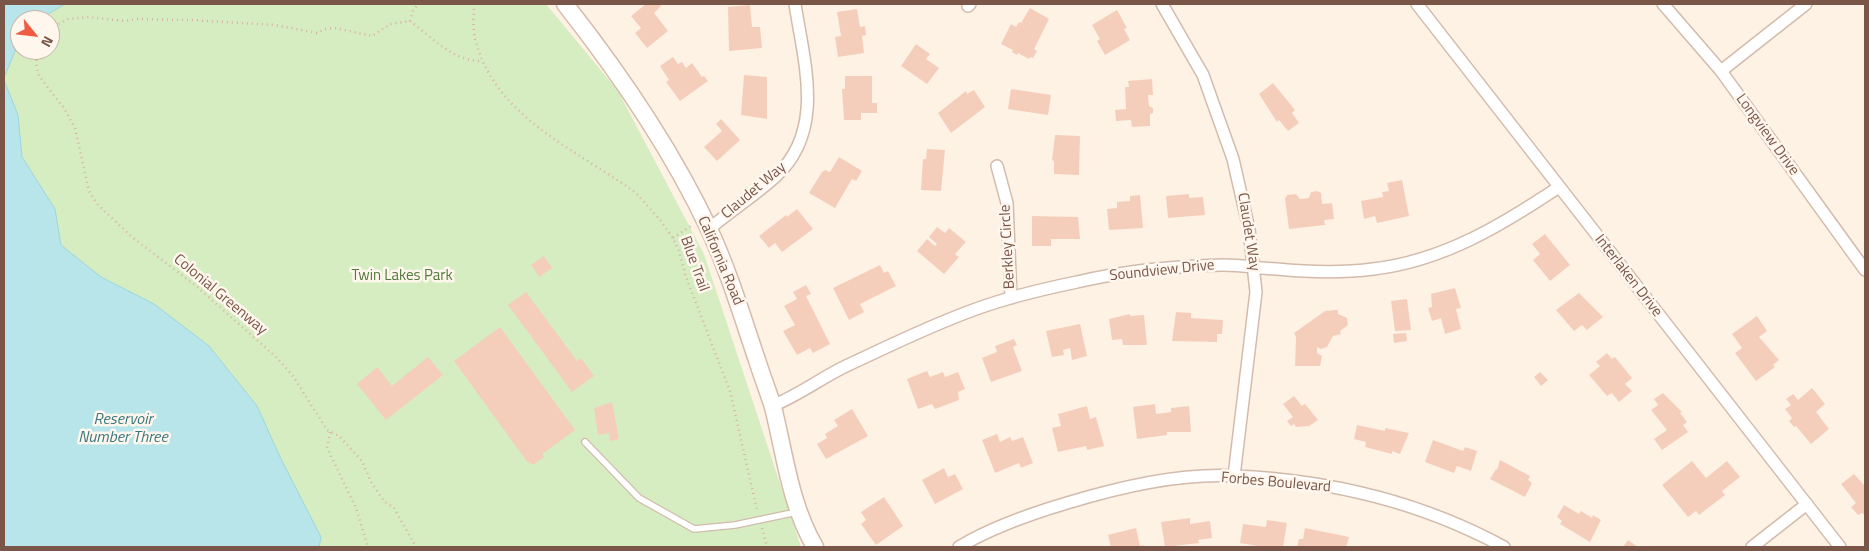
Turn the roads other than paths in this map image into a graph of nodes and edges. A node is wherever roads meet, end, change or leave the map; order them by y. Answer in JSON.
{"nodes":[{"id":1,"x":565,"y":4,"type":"edge"},
{"id":2,"x":795,"y":4,"type":"edge"},
{"id":3,"x":1162,"y":4,"type":"edge"},
{"id":4,"x":1418,"y":4,"type":"edge"},
{"id":5,"x":1663,"y":4,"type":"edge"},
{"id":6,"x":1806,"y":4,"type":"edge"},
{"id":7,"x":1721,"y":71,"type":"junction"},
{"id":8,"x":997,"y":166,"type":"dead end"},
{"id":9,"x":1558,"y":186,"type":"junction"},
{"id":10,"x":706,"y":224,"type":"junction"},
{"id":11,"x":1254,"y":268,"type":"junction"},
{"id":12,"x":1865,"y":270,"type":"edge"},
{"id":13,"x":1011,"y":298,"type":"junction"},
{"id":14,"x":772,"y":406,"type":"junction"},
{"id":15,"x":586,"y":442,"type":"dead end"},
{"id":16,"x":1234,"y":476,"type":"junction"},
{"id":17,"x":1807,"y":504,"type":"junction"},
{"id":18,"x":798,"y":512,"type":"junction"},
{"id":19,"x":815,"y":547,"type":"edge"},
{"id":20,"x":958,"y":547,"type":"edge"},
{"id":21,"x":1504,"y":547,"type":"edge"},
{"id":22,"x":1752,"y":547,"type":"edge"},
{"id":23,"x":1840,"y":547,"type":"edge"}],
"edges":[{"from":1,"to":10,"type":"main road","name":"California Road"},
{"from":2,"to":10,"type":"street","name":"Claudet Way"},
{"from":3,"to":11,"type":"street","name":"Claudet Way"},
{"from":4,"to":9,"type":"street","name":"Interlaken Drive"},
{"from":5,"to":7,"type":"street","name":"Longview Drive"},
{"from":6,"to":7,"type":"street"},
{"from":7,"to":12,"type":"street","name":"Longview Drive"},
{"from":8,"to":13,"type":"street","name":"Berkley Circle"},
{"from":9,"to":11,"type":"street","name":"Soundview Drive"},
{"from":9,"to":17,"type":"street","name":"Interlaken Drive"},
{"from":10,"to":14,"type":"main road","name":"California Road"},
{"from":11,"to":13,"type":"street","name":"Soundview Drive"},
{"from":11,"to":16,"type":"street","name":"Claudet Way"},
{"from":13,"to":14,"type":"street","name":"Soundview Drive"},
{"from":14,"to":18,"type":"main road","name":"California Road"},
{"from":15,"to":18,"type":"lane"},
{"from":16,"to":20,"type":"street","name":"Forbes Boulevard"},
{"from":16,"to":21,"type":"street","name":"Forbes Boulevard"},
{"from":17,"to":22,"type":"street"},
{"from":17,"to":23,"type":"street","name":"Interlaken Drive"},
{"from":18,"to":19,"type":"main road","name":"California Road"}]}
